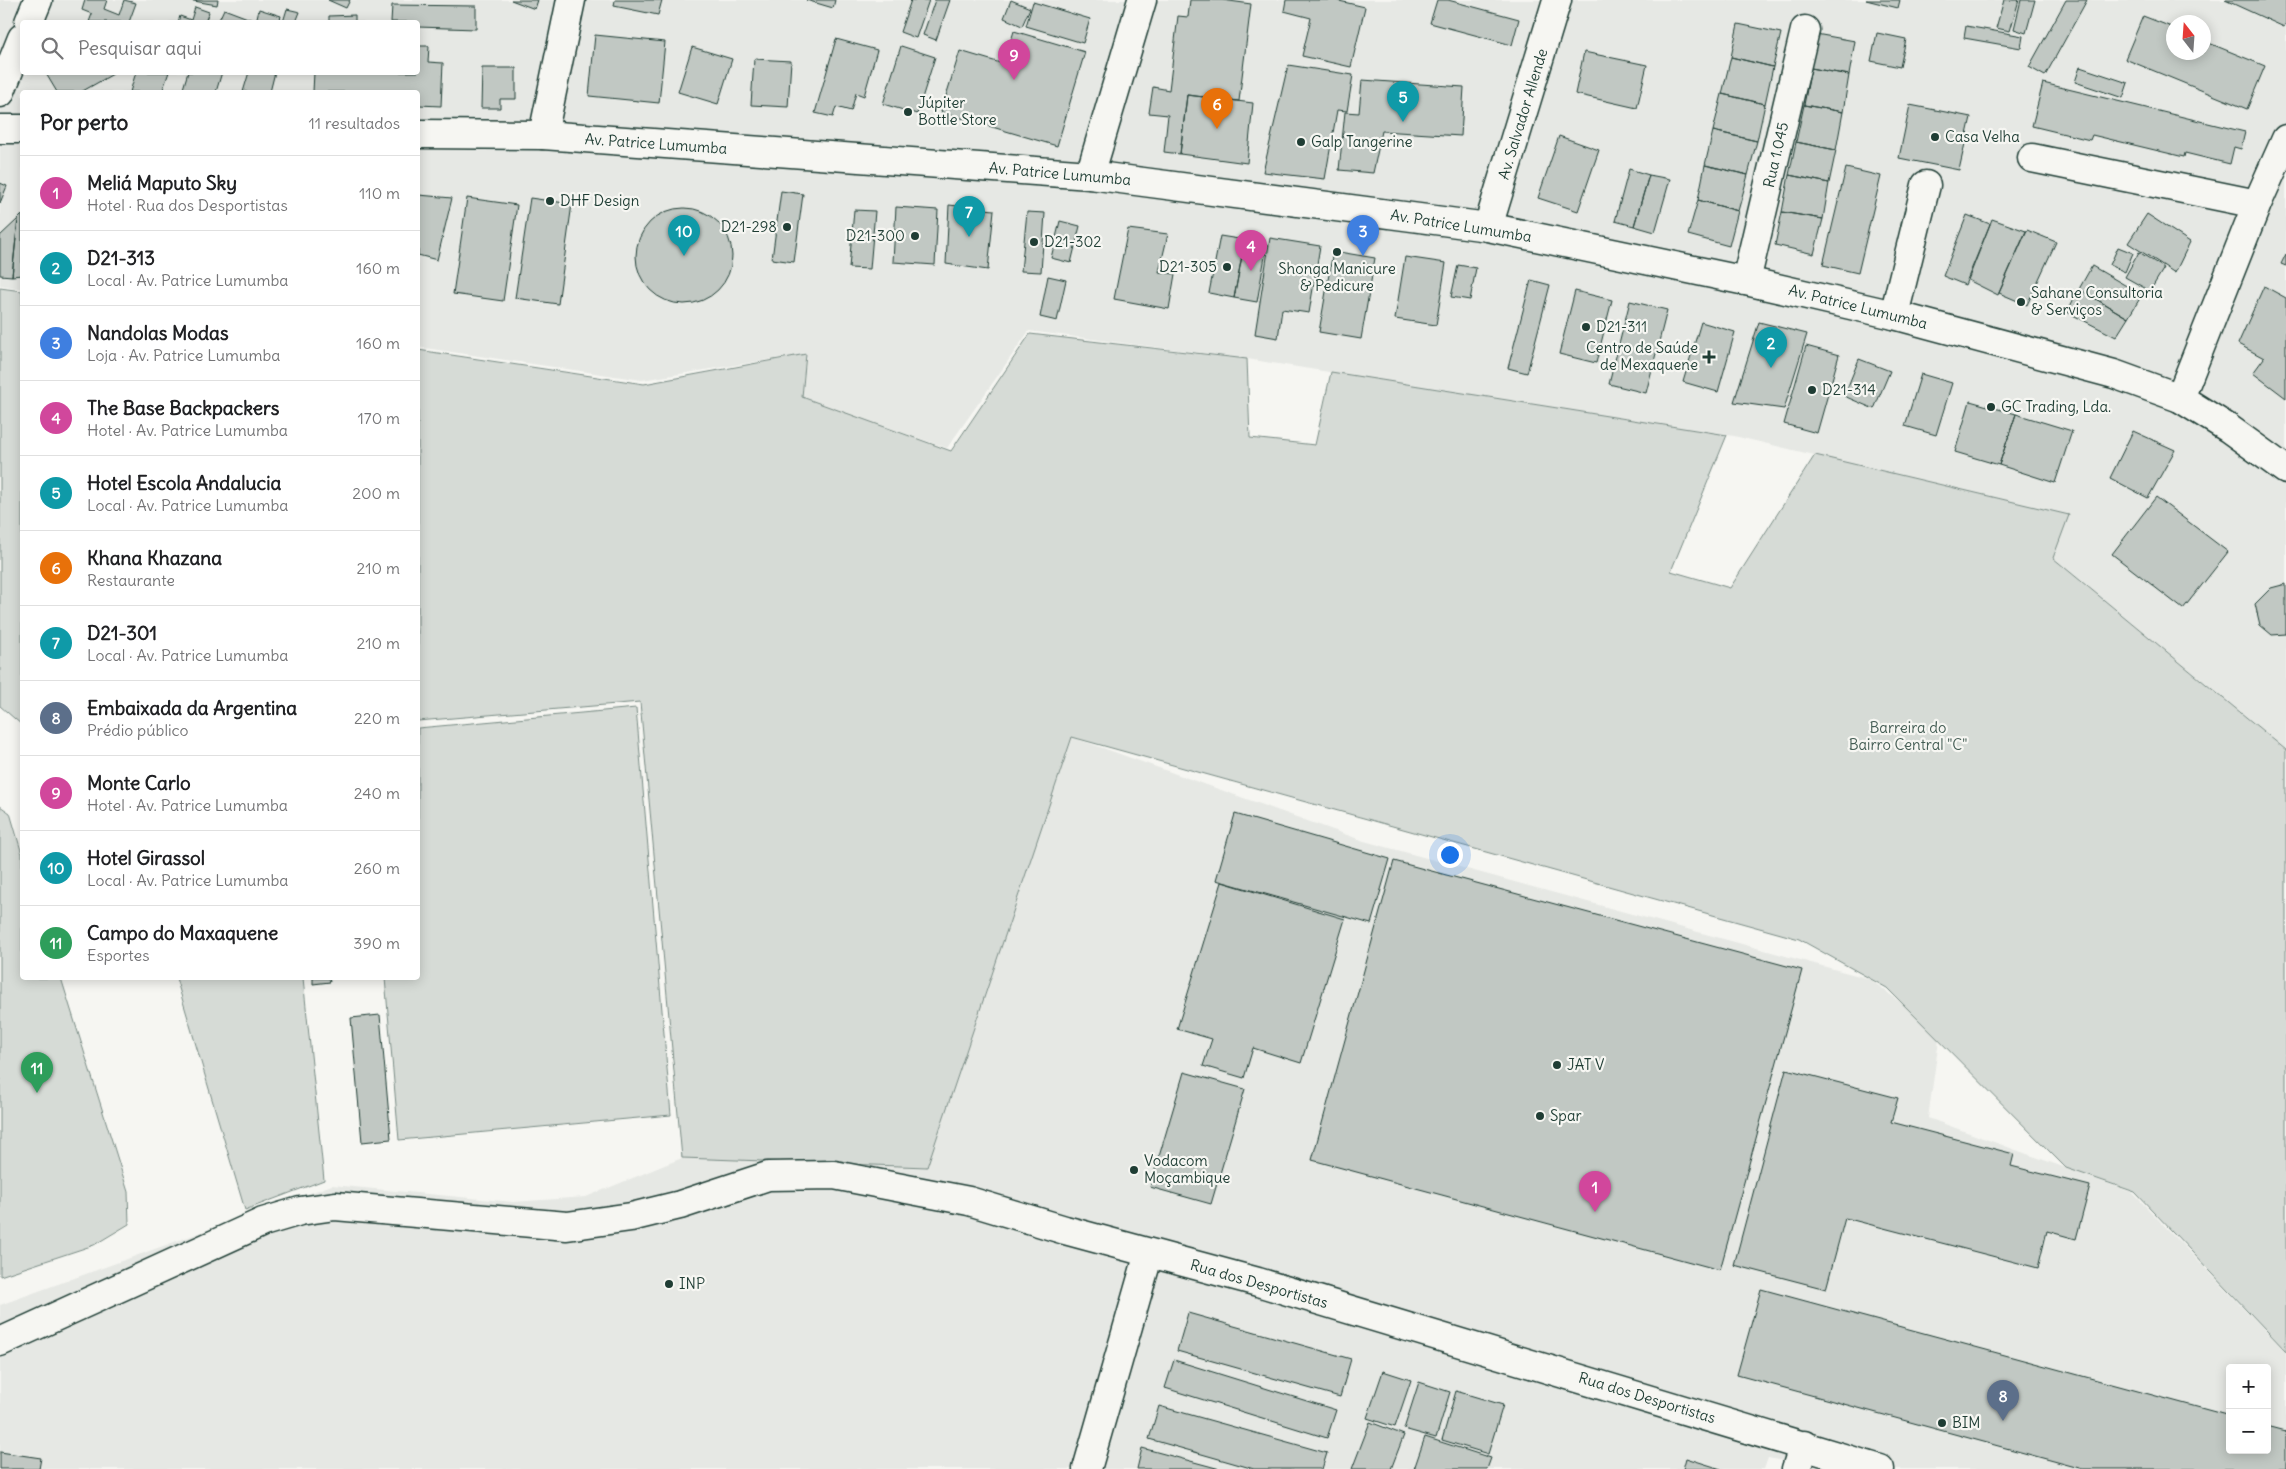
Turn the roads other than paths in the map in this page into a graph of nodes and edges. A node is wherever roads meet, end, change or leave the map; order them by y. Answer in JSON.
{"nodes":[{"id":1,"x":38,"y":0,"type":"edge"},
{"id":2,"x":571,"y":0,"type":"edge"},
{"id":3,"x":1142,"y":0,"type":"edge"},
{"id":4,"x":1558,"y":0,"type":"edge"},
{"id":5,"x":30,"y":20,"type":"edge"},
{"id":6,"x":1805,"y":30,"type":"dead end"},
{"id":7,"x":20,"y":43,"type":"edge"},
{"id":8,"x":0,"y":94,"type":"edge"},
{"id":9,"x":0,"y":129,"type":"edge"},
{"id":10,"x":20,"y":129,"type":"edge"},
{"id":11,"x":420,"y":134,"type":"edge"},
{"id":12,"x":543,"y":136,"type":"junction"},
{"id":13,"x":2286,"y":139,"type":"edge"},
{"id":14,"x":2032,"y":158,"type":"dead end"},
{"id":15,"x":1090,"y":175,"type":"junction"},
{"id":16,"x":1926,"y":185,"type":"dead end"},
{"id":17,"x":2257,"y":204,"type":"junction"},
{"id":18,"x":1488,"y":227,"type":"junction"},
{"id":19,"x":1746,"y":281,"type":"junction"},
{"id":20,"x":1894,"y":315,"type":"junction"},
{"id":21,"x":2180,"y":398,"type":"junction"},
{"id":22,"x":2286,"y":470,"type":"edge"},
{"id":23,"x":1149,"y":1254,"type":"junction"},
{"id":24,"x":0,"y":1342,"type":"edge"},
{"id":25,"x":1800,"y":1457,"type":"edge"},
{"id":26,"x":1087,"y":1469,"type":"edge"},
{"id":27,"x":1880,"y":1469,"type":"edge"}],
"edges":[{"from":1,"to":5,"type":"street"},
{"from":2,"to":12,"type":"street"},
{"from":3,"to":15,"type":"street"},
{"from":4,"to":18,"type":"street","name":"Av. Salvador Allende"},
{"from":6,"to":19,"type":"street","name":"Rua 1.045"},
{"from":7,"to":8,"type":"street"},
{"from":9,"to":10,"type":"street"},
{"from":11,"to":12,"type":"street","name":"Av. Patrice Lumumba"},
{"from":12,"to":15,"type":"street","name":"Av. Patrice Lumumba"},
{"from":13,"to":17,"type":"street"},
{"from":14,"to":17,"type":"street"},
{"from":15,"to":18,"type":"street","name":"Av. Patrice Lumumba"},
{"from":16,"to":20,"type":"street"},
{"from":17,"to":21,"type":"street"},
{"from":18,"to":19,"type":"street","name":"Av. Patrice Lumumba"},
{"from":19,"to":20,"type":"street","name":"Av. Patrice Lumumba"},
{"from":20,"to":21,"type":"street","name":"Av. Patrice Lumumba"},
{"from":21,"to":22,"type":"street","name":"Av. Patrice Lumumba"},
{"from":23,"to":24,"type":"street","name":"Rua dos Desportistas"},
{"from":23,"to":25,"type":"street","name":"Rua dos Desportistas"},
{"from":23,"to":26,"type":"street"},
{"from":25,"to":27,"type":"street","name":"Rua dos Desportistas"}]}
